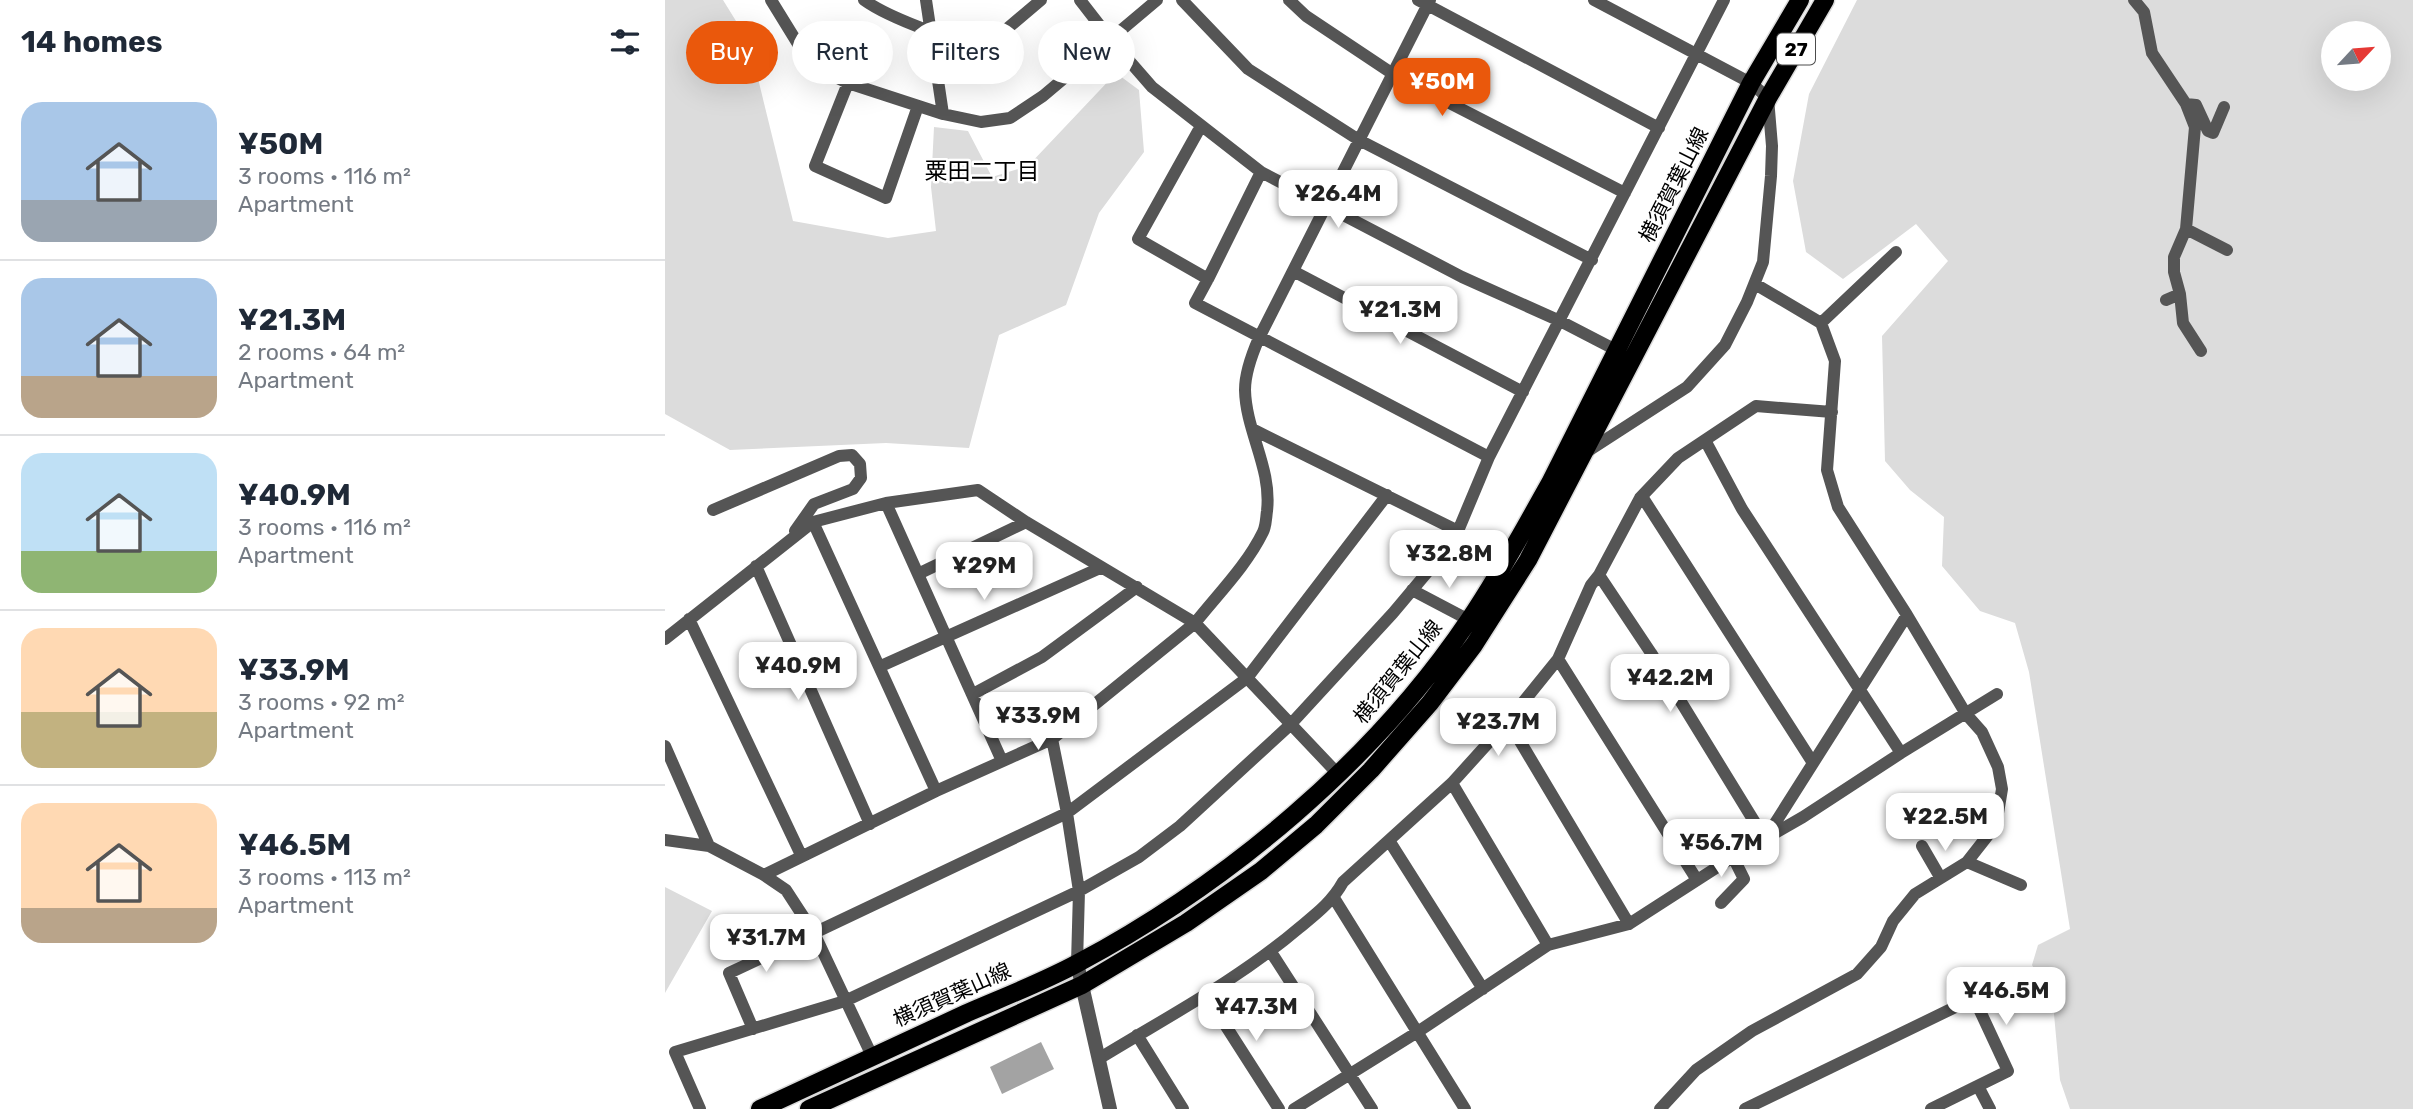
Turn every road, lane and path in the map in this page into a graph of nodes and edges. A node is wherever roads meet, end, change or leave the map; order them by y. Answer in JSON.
{"nodes":[{"id":1,"x":771,"y":0,"type":"edge"},
{"id":2,"x":864,"y":0,"type":"edge"},
{"id":3,"x":926,"y":0,"type":"edge"},
{"id":4,"x":1041,"y":0,"type":"edge"},
{"id":5,"x":1080,"y":0,"type":"edge"},
{"id":6,"x":1157,"y":0,"type":"edge"},
{"id":7,"x":1182,"y":0,"type":"edge"},
{"id":8,"x":1289,"y":0,"type":"edge"},
{"id":9,"x":1594,"y":0,"type":"edge"},
{"id":10,"x":1724,"y":0,"type":"edge"},
{"id":11,"x":1801,"y":0,"type":"edge"},
{"id":12,"x":1825,"y":0,"type":"edge"},
{"id":13,"x":2134,"y":0,"type":"edge"},
{"id":14,"x":1425,"y":2,"type":"edge"},
{"id":15,"x":929,"y":21,"type":"edge"},
{"id":16,"x":1016,"y":21,"type":"edge"},
{"id":17,"x":1096,"y":21,"type":"edge"},
{"id":18,"x":1133,"y":21,"type":"edge"},
{"id":19,"x":907,"y":22,"type":"edge"},
{"id":20,"x":792,"y":34,"type":"edge"},
{"id":21,"x":1697,"y":54,"type":"junction"},
{"id":22,"x":1135,"y":68,"type":"edge"},
{"id":23,"x":1393,"y":74,"type":"junction"},
{"id":24,"x":1751,"y":83,"type":"junction"},
{"id":25,"x":848,"y":84,"type":"edge"},
{"id":26,"x":851,"y":84,"type":"edge"},
{"id":27,"x":938,"y":84,"type":"edge"},
{"id":28,"x":1058,"y":84,"type":"edge"},
{"id":29,"x":1768,"y":98,"type":"junction"},
{"id":30,"x":2186,"y":104,"type":"junction"},
{"id":31,"x":918,"y":106,"type":"junction"},
{"id":32,"x":2224,"y":107,"type":"dead end"},
{"id":33,"x":943,"y":114,"type":"junction"},
{"id":34,"x":1201,"y":126,"type":"junction"},
{"id":35,"x":1659,"y":128,"type":"junction"},
{"id":36,"x":1359,"y":141,"type":"junction"},
{"id":37,"x":1261,"y":172,"type":"junction"},
{"id":38,"x":1625,"y":193,"type":"junction"},
{"id":39,"x":1327,"y":205,"type":"junction"},
{"id":40,"x":2186,"y":229,"type":"junction"},
{"id":41,"x":2227,"y":250,"type":"dead end"},
{"id":42,"x":1896,"y":253,"type":"dead end"},
{"id":43,"x":1592,"y":260,"type":"junction"},
{"id":44,"x":1293,"y":271,"type":"junction"},
{"id":45,"x":1208,"y":279,"type":"junction"},
{"id":46,"x":1755,"y":284,"type":"junction"},
{"id":47,"x":2180,"y":294,"type":"junction"},
{"id":48,"x":2166,"y":300,"type":"dead end"},
{"id":49,"x":1560,"y":321,"type":"junction"},
{"id":50,"x":1821,"y":323,"type":"junction"},
{"id":51,"x":1259,"y":338,"type":"junction"},
{"id":52,"x":1616,"y":350,"type":"junction"},
{"id":53,"x":2201,"y":351,"type":"dead end"},
{"id":54,"x":1523,"y":392,"type":"junction"},
{"id":55,"x":1832,"y":412,"type":"junction"},
{"id":56,"x":1252,"y":429,"type":"junction"},
{"id":57,"x":1705,"y":440,"type":"junction"},
{"id":58,"x":1585,"y":454,"type":"junction"},
{"id":59,"x":1489,"y":457,"type":"junction"},
{"id":60,"x":1387,"y":495,"type":"junction"},
{"id":61,"x":1643,"y":498,"type":"junction"},
{"id":62,"x":886,"y":503,"type":"junction"},
{"id":63,"x":713,"y":510,"type":"dead end"},
{"id":64,"x":813,"y":522,"type":"junction"},
{"id":65,"x":1026,"y":522,"type":"junction"},
{"id":66,"x":1458,"y":531,"type":"junction"},
{"id":67,"x":786,"y":543,"type":"junction"},
{"id":68,"x":756,"y":566,"type":"junction"},
{"id":69,"x":1100,"y":568,"type":"junction"},
{"id":70,"x":918,"y":574,"type":"junction"},
{"id":71,"x":1599,"y":575,"type":"junction"},
{"id":72,"x":1137,"y":587,"type":"junction"},
{"id":73,"x":1412,"y":590,"type":"junction"},
{"id":74,"x":1907,"y":615,"type":"junction"},
{"id":75,"x":689,"y":619,"type":"junction"},
{"id":76,"x":1469,"y":620,"type":"junction"},
{"id":77,"x":1195,"y":623,"type":"junction"},
{"id":78,"x":947,"y":636,"type":"junction"},
{"id":79,"x":665,"y":639,"type":"edge"},
{"id":80,"x":1558,"y":659,"type":"junction"},
{"id":81,"x":881,"y":666,"type":"junction"},
{"id":82,"x":1247,"y":678,"type":"junction"},
{"id":83,"x":1859,"y":690,"type":"junction"},
{"id":84,"x":973,"y":694,"type":"junction"},
{"id":85,"x":1997,"y":694,"type":"dead end"},
{"id":86,"x":1966,"y":714,"type":"junction"},
{"id":87,"x":1508,"y":721,"type":"junction"},
{"id":88,"x":1290,"y":725,"type":"junction"},
{"id":89,"x":1052,"y":739,"type":"junction"},
{"id":90,"x":665,"y":746,"type":"edge"},
{"id":91,"x":1901,"y":753,"type":"junction"},
{"id":92,"x":1002,"y":761,"type":"junction"},
{"id":93,"x":1813,"y":763,"type":"junction"},
{"id":94,"x":1338,"y":774,"type":"junction"},
{"id":95,"x":1452,"y":783,"type":"junction"},
{"id":96,"x":936,"y":791,"type":"junction"},
{"id":97,"x":1067,"y":813,"type":"junction"},
{"id":98,"x":870,"y":824,"type":"junction"},
{"id":99,"x":1765,"y":839,"type":"junction"},
{"id":100,"x":665,"y":840,"type":"edge"},
{"id":101,"x":1390,"y":842,"type":"junction"},
{"id":102,"x":709,"y":846,"type":"junction"},
{"id":103,"x":1922,"y":846,"type":"dead end"},
{"id":104,"x":801,"y":855,"type":"junction"},
{"id":105,"x":1733,"y":857,"type":"junction"},
{"id":106,"x":1967,"y":862,"type":"junction"},
{"id":107,"x":764,"y":874,"type":"junction"},
{"id":108,"x":1940,"y":877,"type":"junction"},
{"id":109,"x":1697,"y":880,"type":"junction"},
{"id":110,"x":2021,"y":885,"type":"dead end"},
{"id":111,"x":1079,"y":891,"type":"junction"},
{"id":112,"x":1334,"y":898,"type":"junction"},
{"id":113,"x":1721,"y":903,"type":"dead end"},
{"id":114,"x":1629,"y":924,"type":"junction"},
{"id":115,"x":814,"y":933,"type":"junction"},
{"id":116,"x":1548,"y":945,"type":"junction"},
{"id":117,"x":1271,"y":952,"type":"junction"},
{"id":118,"x":1077,"y":963,"type":"junction"},
{"id":119,"x":1082,"y":985,"type":"junction"},
{"id":120,"x":1483,"y":989,"type":"junction"},
{"id":121,"x":1206,"y":995,"type":"junction"},
{"id":122,"x":845,"y":1001,"type":"junction"},
{"id":123,"x":754,"y":1029,"type":"junction"},
{"id":124,"x":1416,"y":1033,"type":"junction"},
{"id":125,"x":1137,"y":1035,"type":"junction"},
{"id":126,"x":872,"y":1056,"type":"junction"},
{"id":127,"x":1100,"y":1058,"type":"junction"},
{"id":128,"x":1350,"y":1074,"type":"junction"},
{"id":129,"x":1978,"y":1086,"type":"junction"},
{"id":130,"x":700,"y":1109,"type":"edge"},
{"id":131,"x":760,"y":1109,"type":"edge"},
{"id":132,"x":809,"y":1109,"type":"edge"},
{"id":133,"x":1109,"y":1109,"type":"edge"},
{"id":134,"x":1183,"y":1109,"type":"edge"},
{"id":135,"x":1279,"y":1109,"type":"edge"},
{"id":136,"x":1294,"y":1109,"type":"edge"},
{"id":137,"x":1372,"y":1109,"type":"edge"},
{"id":138,"x":1465,"y":1109,"type":"edge"},
{"id":139,"x":1660,"y":1109,"type":"edge"},
{"id":140,"x":1745,"y":1109,"type":"edge"},
{"id":141,"x":1931,"y":1109,"type":"edge"},
{"id":142,"x":1990,"y":1109,"type":"edge"}],
"edges":[{"from":1,"to":20,"type":"street"},
{"from":2,"to":19,"type":"street"},
{"from":3,"to":15,"type":"street"},
{"from":4,"to":16,"type":"street"},
{"from":5,"to":17,"type":"street"},
{"from":6,"to":18,"type":"street"},
{"from":7,"to":36,"type":"street"},
{"from":8,"to":23,"type":"street"},
{"from":9,"to":21,"type":"street"},
{"from":10,"to":21,"type":"street"},
{"from":11,"to":24,"type":"main road","name":"横須賀葉山線","number":"27"},
{"from":12,"to":29,"type":"main road","name":"横須賀葉山線","number":"27"},
{"from":13,"to":30,"type":"street"},
{"from":14,"to":23,"type":"street"},
{"from":14,"to":35,"type":"street"},
{"from":21,"to":24,"type":"street"},
{"from":21,"to":35,"type":"street"},
{"from":22,"to":34,"type":"street"},
{"from":23,"to":36,"type":"street"},
{"from":23,"to":38,"type":"street"},
{"from":24,"to":29,"type":"street"},
{"from":24,"to":52,"type":"main road","name":"横須賀葉山線","number":"27"},
{"from":25,"to":31,"type":"street"},
{"from":26,"to":31,"type":"street"},
{"from":27,"to":33,"type":"street"},
{"from":28,"to":33,"type":"street"},
{"from":29,"to":46,"type":"street"},
{"from":29,"to":58,"type":"main road","name":"横須賀葉山線","number":"27"},
{"from":30,"to":32,"type":"street"},
{"from":30,"to":40,"type":"street"},
{"from":31,"to":33,"type":"street"},
{"from":34,"to":37,"type":"street"},
{"from":34,"to":45,"type":"street"},
{"from":35,"to":38,"type":"street"},
{"from":36,"to":39,"type":"street"},
{"from":36,"to":43,"type":"street"},
{"from":37,"to":39,"type":"street"},
{"from":37,"to":45,"type":"street"},
{"from":38,"to":43,"type":"street"},
{"from":39,"to":44,"type":"street"},
{"from":39,"to":49,"type":"street"},
{"from":40,"to":41,"type":"street"},
{"from":40,"to":47,"type":"street"},
{"from":42,"to":50,"type":"street"},
{"from":43,"to":49,"type":"street"},
{"from":44,"to":51,"type":"street"},
{"from":44,"to":54,"type":"street"},
{"from":45,"to":51,"type":"street"},
{"from":46,"to":50,"type":"street"},
{"from":46,"to":58,"type":"street"},
{"from":47,"to":48,"type":"street"},
{"from":47,"to":53,"type":"street"},
{"from":49,"to":52,"type":"street"},
{"from":49,"to":54,"type":"street"},
{"from":50,"to":55,"type":"street"},
{"from":51,"to":56,"type":"street"},
{"from":51,"to":59,"type":"street"},
{"from":52,"to":76,"type":"main road","name":"横須賀葉山線","number":"27"},
{"from":54,"to":59,"type":"street"},
{"from":55,"to":57,"type":"street"},
{"from":55,"to":74,"type":"street"},
{"from":56,"to":60,"type":"street"},
{"from":56,"to":77,"type":"street"},
{"from":57,"to":61,"type":"street"},
{"from":57,"to":83,"type":"street"},
{"from":58,"to":119,"type":"main road","name":"横須賀葉山線","number":"27"},
{"from":59,"to":66,"type":"street"},
{"from":60,"to":66,"type":"street"},
{"from":60,"to":82,"type":"street"},
{"from":61,"to":71,"type":"street"},
{"from":61,"to":93,"type":"street"},
{"from":62,"to":64,"type":"street"},
{"from":62,"to":65,"type":"street"},
{"from":62,"to":70,"type":"street"},
{"from":63,"to":67,"type":"street"},
{"from":64,"to":67,"type":"street"},
{"from":64,"to":81,"type":"street"},
{"from":65,"to":69,"type":"street"},
{"from":65,"to":70,"type":"street"},
{"from":66,"to":73,"type":"street"},
{"from":67,"to":68,"type":"street"},
{"from":68,"to":75,"type":"street"},
{"from":68,"to":98,"type":"street"},
{"from":69,"to":72,"type":"street"},
{"from":69,"to":78,"type":"street"},
{"from":70,"to":78,"type":"street"},
{"from":71,"to":80,"type":"street"},
{"from":71,"to":99,"type":"street"},
{"from":72,"to":77,"type":"street"},
{"from":72,"to":84,"type":"street"},
{"from":73,"to":76,"type":"street"},
{"from":73,"to":88,"type":"street"},
{"from":74,"to":83,"type":"street"},
{"from":74,"to":86,"type":"street"},
{"from":75,"to":79,"type":"street"},
{"from":75,"to":104,"type":"street"},
{"from":76,"to":94,"type":"main road","name":"横須賀葉山線","number":"27"},
{"from":77,"to":82,"type":"street"},
{"from":77,"to":89,"type":"street"},
{"from":78,"to":81,"type":"street"},
{"from":78,"to":84,"type":"street"},
{"from":80,"to":87,"type":"street"},
{"from":80,"to":109,"type":"street"},
{"from":81,"to":96,"type":"street"},
{"from":82,"to":88,"type":"street"},
{"from":82,"to":97,"type":"street"},
{"from":83,"to":91,"type":"street"},
{"from":83,"to":93,"type":"street"},
{"from":84,"to":92,"type":"street"},
{"from":85,"to":86,"type":"street"},
{"from":86,"to":91,"type":"street"},
{"from":86,"to":106,"type":"street"},
{"from":87,"to":95,"type":"street"},
{"from":87,"to":114,"type":"street"},
{"from":88,"to":94,"type":"street"},
{"from":88,"to":111,"type":"street"},
{"from":89,"to":92,"type":"street"},
{"from":89,"to":97,"type":"street"},
{"from":90,"to":102,"type":"street"},
{"from":91,"to":99,"type":"street"},
{"from":92,"to":96,"type":"street"},
{"from":93,"to":99,"type":"street"},
{"from":94,"to":118,"type":"main road","name":"横須賀葉山線","number":"27"},
{"from":95,"to":101,"type":"street"},
{"from":95,"to":116,"type":"street"},
{"from":96,"to":98,"type":"street"},
{"from":97,"to":111,"type":"street"},
{"from":97,"to":115,"type":"street"},
{"from":98,"to":104,"type":"street"},
{"from":99,"to":105,"type":"street"},
{"from":100,"to":102,"type":"street"},
{"from":101,"to":112,"type":"street"},
{"from":101,"to":120,"type":"street"},
{"from":102,"to":107,"type":"street"},
{"from":103,"to":108,"type":"street"},
{"from":104,"to":107,"type":"street"},
{"from":105,"to":109,"type":"street"},
{"from":105,"to":113,"type":"street"},
{"from":106,"to":108,"type":"street"},
{"from":106,"to":110,"type":"street"},
{"from":107,"to":115,"type":"street"},
{"from":108,"to":139,"type":"street"},
{"from":109,"to":114,"type":"street"},
{"from":111,"to":118,"type":"street"},
{"from":111,"to":122,"type":"street"},
{"from":112,"to":117,"type":"street"},
{"from":112,"to":124,"type":"street"},
{"from":114,"to":116,"type":"street"},
{"from":115,"to":122,"type":"street"},
{"from":115,"to":123,"type":"street"},
{"from":116,"to":120,"type":"street"},
{"from":117,"to":121,"type":"street"},
{"from":117,"to":128,"type":"street"},
{"from":118,"to":119,"type":"street"},
{"from":118,"to":126,"type":"main road","name":"横須賀葉山線","number":"27"},
{"from":119,"to":127,"type":"street"},
{"from":119,"to":132,"type":"main road","name":"横須賀葉山線","number":"27"},
{"from":120,"to":124,"type":"street"},
{"from":121,"to":125,"type":"street"},
{"from":121,"to":135,"type":"street"},
{"from":122,"to":123,"type":"street"},
{"from":122,"to":126,"type":"street"},
{"from":123,"to":130,"type":"street"},
{"from":124,"to":128,"type":"street"},
{"from":124,"to":138,"type":"street"},
{"from":125,"to":127,"type":"street"},
{"from":125,"to":134,"type":"street"},
{"from":126,"to":131,"type":"main road","name":"横須賀葉山線","number":"27"},
{"from":127,"to":133,"type":"street"},
{"from":128,"to":136,"type":"street"},
{"from":128,"to":137,"type":"street"},
{"from":129,"to":140,"type":"street"},
{"from":129,"to":141,"type":"street"},
{"from":129,"to":142,"type":"street"}]}
